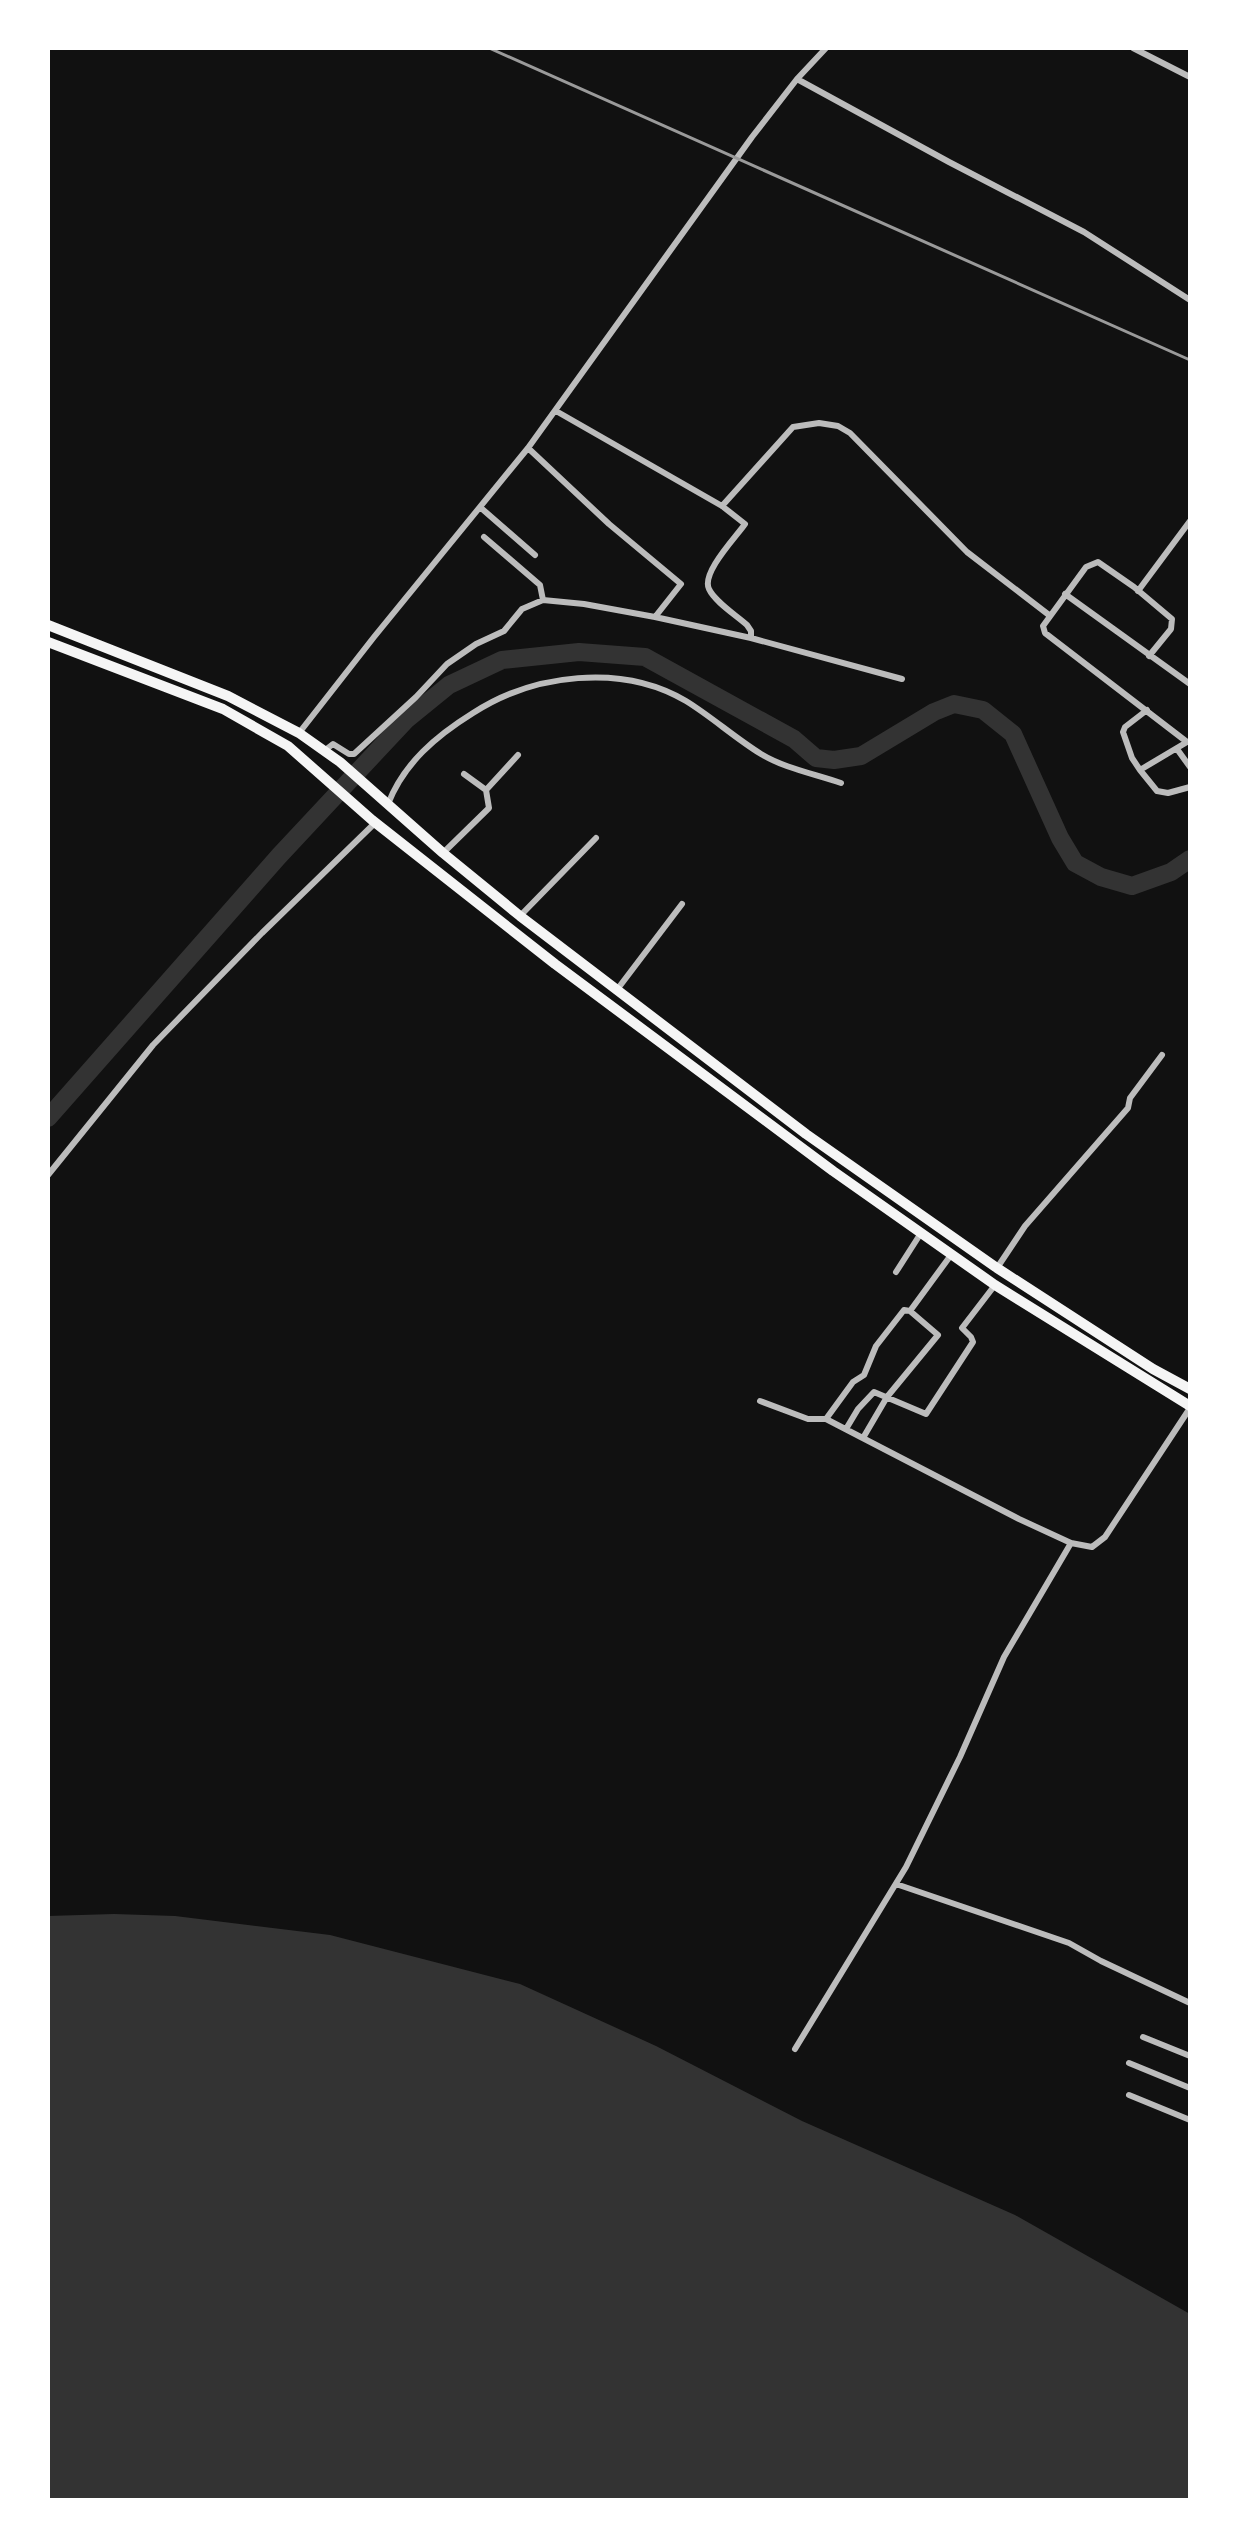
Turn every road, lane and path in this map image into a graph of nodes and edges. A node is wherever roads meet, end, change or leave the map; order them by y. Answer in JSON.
{"nodes":[{"id":1,"x":826,"y":48,"type":"edge"},
{"id":2,"x":1133,"y":48,"type":"edge"},
{"id":3,"x":1190,"y":77,"type":"edge"},
{"id":4,"x":797,"y":79,"type":"junction"},
{"id":5,"x":1190,"y":300,"type":"edge"},
{"id":6,"x":556,"y":411,"type":"junction"},
{"id":7,"x":528,"y":448,"type":"junction"},
{"id":8,"x":722,"y":506,"type":"junction"},
{"id":9,"x":481,"y":508,"type":"junction"},
{"id":10,"x":1190,"y":521,"type":"edge"},
{"id":11,"x":484,"y":537,"type":"dead end"},
{"id":12,"x":535,"y":555,"type":"dead end"},
{"id":13,"x":1138,"y":591,"type":"junction"},
{"id":14,"x":1065,"y":594,"type":"junction"},
{"id":15,"x":543,"y":600,"type":"junction"},
{"id":16,"x":1049,"y":615,"type":"junction"},
{"id":17,"x":655,"y":617,"type":"junction"},
{"id":18,"x":48,"y":625,"type":"edge"},
{"id":19,"x":751,"y":638,"type":"junction"},
{"id":20,"x":48,"y":642,"type":"edge"},
{"id":21,"x":1149,"y":656,"type":"junction"},
{"id":22,"x":902,"y":679,"type":"dead end"},
{"id":23,"x":1190,"y":684,"type":"edge"},
{"id":24,"x":1147,"y":710,"type":"junction"},
{"id":25,"x":299,"y":733,"type":"junction"},
{"id":26,"x":1188,"y":741,"type":"edge"},
{"id":27,"x":1177,"y":749,"type":"junction"},
{"id":28,"x":324,"y":751,"type":"junction"},
{"id":29,"x":518,"y":755,"type":"dead end"},
{"id":30,"x":1190,"y":767,"type":"edge"},
{"id":31,"x":1140,"y":770,"type":"junction"},
{"id":32,"x":464,"y":774,"type":"dead end"},
{"id":33,"x":841,"y":783,"type":"dead end"},
{"id":34,"x":1190,"y":787,"type":"edge"},
{"id":35,"x":486,"y":790,"type":"junction"},
{"id":36,"x":386,"y":802,"type":"junction"},
{"id":37,"x":374,"y":821,"type":"junction"},
{"id":38,"x":596,"y":838,"type":"dead end"},
{"id":39,"x":443,"y":853,"type":"junction"},
{"id":40,"x":682,"y":904,"type":"dead end"},
{"id":41,"x":520,"y":916,"type":"junction"},
{"id":42,"x":616,"y":991,"type":"junction"},
{"id":43,"x":1162,"y":1055,"type":"dead end"},
{"id":44,"x":48,"y":1175,"type":"edge"},
{"id":45,"x":921,"y":1233,"type":"junction"},
{"id":46,"x":952,"y":1253,"type":"junction"},
{"id":47,"x":997,"y":1268,"type":"junction"},
{"id":48,"x":896,"y":1272,"type":"dead end"},
{"id":49,"x":995,"y":1285,"type":"junction"},
{"id":50,"x":910,"y":1311,"type":"junction"},
{"id":51,"x":1190,"y":1389,"type":"edge"},
{"id":52,"x":887,"y":1397,"type":"junction"},
{"id":53,"x":760,"y":1401,"type":"dead end"},
{"id":54,"x":1190,"y":1407,"type":"edge"},
{"id":55,"x":826,"y":1419,"type":"junction"},
{"id":56,"x":846,"y":1429,"type":"junction"},
{"id":57,"x":863,"y":1438,"type":"junction"},
{"id":58,"x":1071,"y":1543,"type":"junction"},
{"id":59,"x":896,"y":1884,"type":"junction"},
{"id":60,"x":1190,"y":2003,"type":"edge"},
{"id":61,"x":1143,"y":2037,"type":"dead end"},
{"id":62,"x":795,"y":2049,"type":"dead end"},
{"id":63,"x":1190,"y":2056,"type":"edge"},
{"id":64,"x":1129,"y":2063,"type":"dead end"},
{"id":65,"x":1190,"y":2088,"type":"edge"},
{"id":66,"x":1129,"y":2095,"type":"dead end"},
{"id":67,"x":1190,"y":2120,"type":"edge"}],
"edges":[{"from":1,"to":4,"type":"street"},
{"from":2,"to":3,"type":"street"},
{"from":4,"to":5,"type":"street"},
{"from":4,"to":6,"type":"street"},
{"from":6,"to":7,"type":"street"},
{"from":6,"to":8,"type":"street"},
{"from":7,"to":9,"type":"street"},
{"from":7,"to":17,"type":"street"},
{"from":8,"to":16,"type":"street"},
{"from":8,"to":19,"type":"street"},
{"from":9,"to":12,"type":"street"},
{"from":9,"to":25,"type":"street"},
{"from":10,"to":13,"type":"street"},
{"from":11,"to":15,"type":"street"},
{"from":13,"to":14,"type":"street"},
{"from":13,"to":21,"type":"street"},
{"from":14,"to":16,"type":"street"},
{"from":14,"to":21,"type":"street"},
{"from":15,"to":17,"type":"street"},
{"from":15,"to":28,"type":"street"},
{"from":16,"to":24,"type":"street"},
{"from":17,"to":19,"type":"street"},
{"from":18,"to":25,"type":"highway"},
{"from":19,"to":22,"type":"street"},
{"from":20,"to":37,"type":"highway"},
{"from":21,"to":23,"type":"street"},
{"from":24,"to":26,"type":"street"},
{"from":24,"to":31,"type":"street"},
{"from":25,"to":28,"type":"highway"},
{"from":26,"to":27,"type":"street"},
{"from":27,"to":30,"type":"street"},
{"from":27,"to":31,"type":"street"},
{"from":28,"to":36,"type":"highway"},
{"from":29,"to":35,"type":"street"},
{"from":31,"to":34,"type":"street"},
{"from":32,"to":35,"type":"street"},
{"from":33,"to":36,"type":"street"},
{"from":35,"to":39,"type":"street"},
{"from":36,"to":39,"type":"highway"},
{"from":37,"to":44,"type":"street"},
{"from":37,"to":45,"type":"highway"},
{"from":38,"to":41,"type":"street"},
{"from":39,"to":41,"type":"highway"},
{"from":40,"to":42,"type":"street"},
{"from":41,"to":42,"type":"highway"},
{"from":42,"to":47,"type":"highway"},
{"from":43,"to":47,"type":"street"},
{"from":45,"to":46,"type":"highway"},
{"from":45,"to":48,"type":"street"},
{"from":46,"to":49,"type":"highway"},
{"from":46,"to":50,"type":"street"},
{"from":47,"to":51,"type":"highway"},
{"from":49,"to":52,"type":"street"},
{"from":49,"to":54,"type":"highway"},
{"from":50,"to":52,"type":"street"},
{"from":50,"to":55,"type":"street"},
{"from":52,"to":56,"type":"street"},
{"from":52,"to":57,"type":"street"},
{"from":53,"to":55,"type":"street"},
{"from":54,"to":58,"type":"street"},
{"from":55,"to":56,"type":"street"},
{"from":56,"to":57,"type":"street"},
{"from":57,"to":58,"type":"street"},
{"from":58,"to":59,"type":"street"},
{"from":59,"to":60,"type":"street"},
{"from":59,"to":62,"type":"street"},
{"from":61,"to":63,"type":"street"},
{"from":64,"to":65,"type":"street"},
{"from":66,"to":67,"type":"street"}]}
